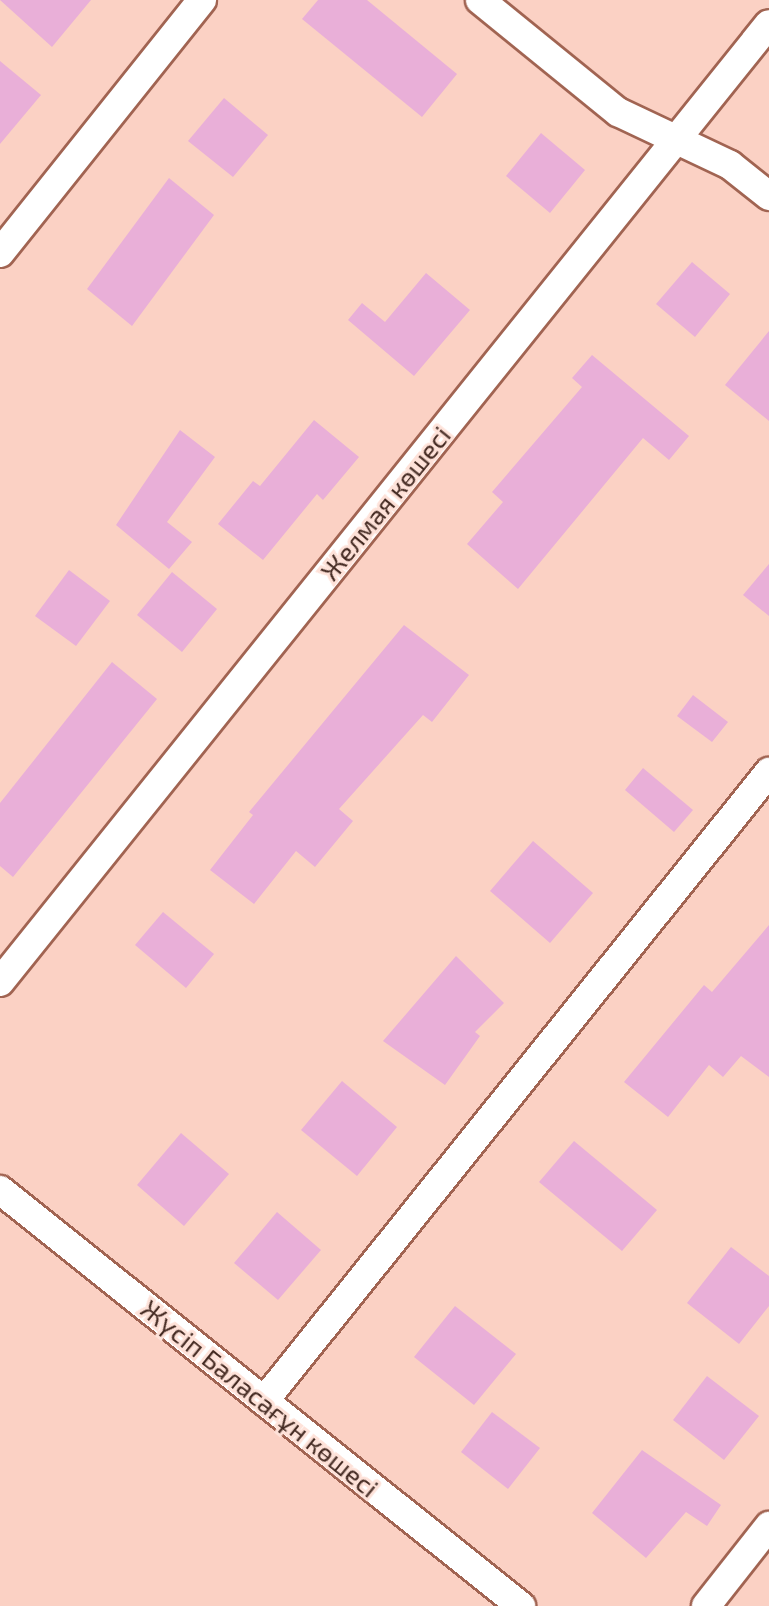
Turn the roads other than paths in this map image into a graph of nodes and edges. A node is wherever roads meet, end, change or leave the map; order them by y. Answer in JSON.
{"nodes":[{"id":1,"x":202,"y":0,"type":"edge"},
{"id":2,"x":480,"y":0,"type":"edge"},
{"id":3,"x":769,"y":24,"type":"edge"},
{"id":4,"x":677,"y":139,"type":"junction"},
{"id":5,"x":769,"y":196,"type":"edge"},
{"id":6,"x":0,"y":253,"type":"edge"},
{"id":7,"x":769,"y":772,"type":"edge"},
{"id":8,"x":0,"y":982,"type":"edge"},
{"id":9,"x":0,"y":1190,"type":"edge"},
{"id":10,"x":264,"y":1401,"type":"junction"},
{"id":11,"x":769,"y":1526,"type":"edge"},
{"id":12,"x":521,"y":1606,"type":"edge"},
{"id":13,"x":706,"y":1606,"type":"edge"}],
"edges":[{"from":1,"to":6,"type":"street"},
{"from":2,"to":4,"type":"street"},
{"from":3,"to":4,"type":"street","name":"Желмая көшесі"},
{"from":4,"to":5,"type":"street"},
{"from":4,"to":8,"type":"street","name":"Желмая көшесі"},
{"from":7,"to":10,"type":"street"},
{"from":9,"to":10,"type":"street","name":"Жүсіп Баласағұн көшесі"},
{"from":10,"to":12,"type":"street","name":"Жүсіп Баласағұн көшесі"},
{"from":11,"to":13,"type":"street"}]}
